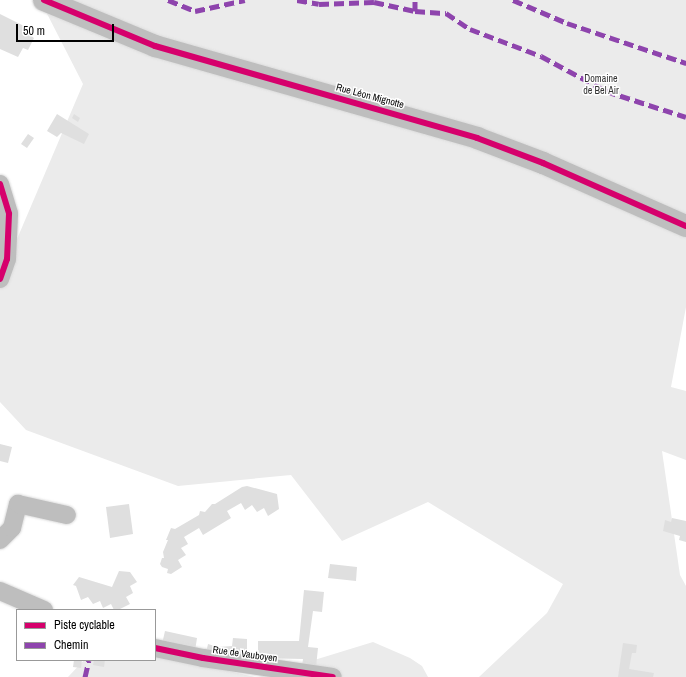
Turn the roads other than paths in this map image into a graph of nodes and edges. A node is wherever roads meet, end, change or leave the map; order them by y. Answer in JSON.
{"nodes":[{"id":1,"x":44,"y":0,"type":"edge"},
{"id":2,"x":0,"y":184,"type":"edge"},
{"id":3,"x":686,"y":226,"type":"edge"},
{"id":4,"x":0,"y":279,"type":"edge"},
{"id":5,"x":67,"y":515,"type":"dead end"},
{"id":6,"x":0,"y":540,"type":"edge"},
{"id":7,"x":0,"y":591,"type":"edge"},
{"id":8,"x":42,"y":609,"type":"edge"},
{"id":9,"x":156,"y":648,"type":"edge"},
{"id":10,"x":333,"y":677,"type":"edge"}],
"edges":[{"from":1,"to":3,"type":"main road","name":"Rue Léon Mignotte"},
{"from":2,"to":4,"type":"street"},
{"from":5,"to":6,"type":"street"},
{"from":7,"to":8,"type":"street"},
{"from":9,"to":10,"type":"street","name":"Rue de Vauboyen"}]}
